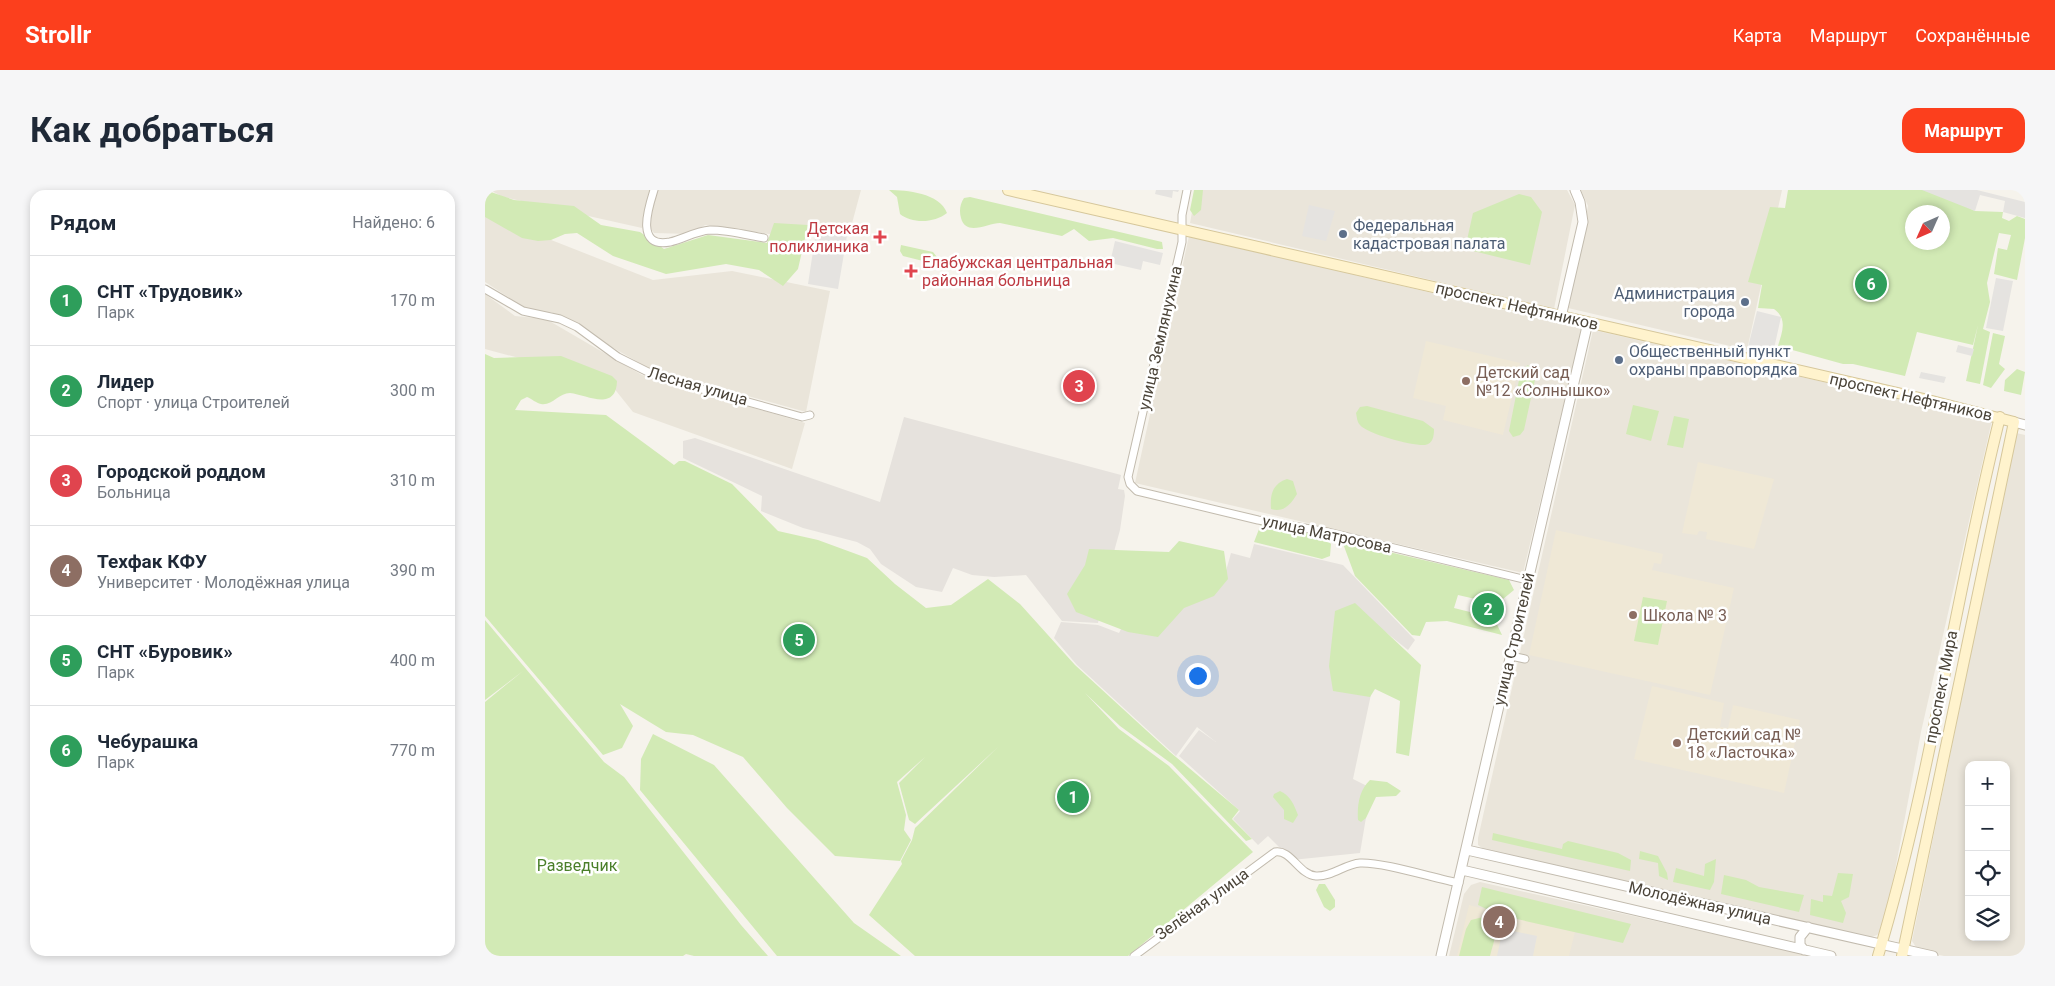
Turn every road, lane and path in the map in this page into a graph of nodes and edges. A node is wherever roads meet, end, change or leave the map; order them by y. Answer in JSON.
{"nodes":[{"id":1,"x":653,"y":190,"type":"edge"},
{"id":2,"x":1007,"y":190,"type":"edge"},
{"id":3,"x":1187,"y":190,"type":"edge"},
{"id":4,"x":1575,"y":190,"type":"edge"},
{"id":5,"x":1181,"y":228,"type":"junction"},
{"id":6,"x":764,"y":238,"type":"dead end"},
{"id":7,"x":485,"y":288,"type":"edge"},
{"id":8,"x":1561,"y":317,"type":"junction"},
{"id":9,"x":1588,"y":322,"type":"junction"},
{"id":10,"x":811,"y":415,"type":"dead end"},
{"id":11,"x":1999,"y":417,"type":"junction"},
{"id":12,"x":2014,"y":422,"type":"junction"},
{"id":13,"x":2025,"y":424,"type":"edge"},
{"id":14,"x":1129,"y":484,"type":"joint"},
{"id":15,"x":1527,"y":580,"type":"junction"},
{"id":16,"x":1964,"y":583,"type":"junction"},
{"id":17,"x":1979,"y":587,"type":"junction"},
{"id":18,"x":1511,"y":656,"type":"junction"},
{"id":19,"x":1525,"y":659,"type":"dead end"},
{"id":20,"x":1914,"y":820,"type":"junction"},
{"id":21,"x":1930,"y":823,"type":"junction"},
{"id":22,"x":1467,"y":850,"type":"junction"},
{"id":23,"x":1462,"y":870,"type":"junction"},
{"id":24,"x":1459,"y":883,"type":"junction"},
{"id":25,"x":1809,"y":927,"type":"junction"},
{"id":26,"x":1882,"y":944,"type":"junction"},
{"id":27,"x":1804,"y":950,"type":"junction"},
{"id":28,"x":1903,"y":952,"type":"edge"},
{"id":29,"x":1134,"y":956,"type":"edge"},
{"id":30,"x":1441,"y":956,"type":"edge"},
{"id":31,"x":1831,"y":956,"type":"edge"},
{"id":32,"x":1878,"y":956,"type":"edge"},
{"id":33,"x":1933,"y":956,"type":"edge"}],
"edges":[{"from":1,"to":6,"type":"street"},
{"from":2,"to":5,"type":"main road","name":"проспект Нефтяников"},
{"from":3,"to":5,"type":"street","name":"улица Землянухина"},
{"from":4,"to":8,"type":"street"},
{"from":5,"to":8,"type":"main road","name":"проспект Нефтяников"},
{"from":5,"to":14,"type":"street","name":"улица Землянухина"},
{"from":7,"to":10,"type":"street","name":"Лесная улица"},
{"from":8,"to":9,"type":"main road","name":"проспект Нефтяников"},
{"from":9,"to":11,"type":"main road","name":"проспект Нефтяников"},
{"from":9,"to":15,"type":"street","name":"улица Строителей"},
{"from":11,"to":12,"type":"main road","name":"проспект Нефтяников"},
{"from":11,"to":16,"type":"main road","name":"проспект Мира"},
{"from":12,"to":13,"type":"street","name":"проспект Нефтяников"},
{"from":12,"to":17,"type":"main road","name":"проспект Мира"},
{"from":14,"to":15,"type":"street","name":"улица Матросова"},
{"from":15,"to":18,"type":"street","name":"улица Строителей"},
{"from":16,"to":17,"type":"main road"},
{"from":16,"to":20,"type":"main road","name":"проспект Мира"},
{"from":17,"to":21,"type":"main road","name":"проспект Мира"},
{"from":18,"to":19,"type":"street"},
{"from":18,"to":22,"type":"street","name":"улица Строителей"},
{"from":20,"to":21,"type":"main road"},
{"from":20,"to":26,"type":"main road","name":"проспект Мира"},
{"from":21,"to":28,"type":"main road","name":"проспект Мира"},
{"from":22,"to":23,"type":"street","name":"улица Строителей"},
{"from":22,"to":25,"type":"street","name":"Молодёжная улица"},
{"from":23,"to":24,"type":"street","name":"улица Строителей"},
{"from":23,"to":27,"type":"street","name":"Молодёжная улица"},
{"from":24,"to":29,"type":"street","name":"Зелёная улица"},
{"from":24,"to":30,"type":"street","name":"улица Строителей"},
{"from":25,"to":26,"type":"street","name":"Молодёжная улица"},
{"from":25,"to":27,"type":"street"},
{"from":26,"to":28,"type":"street","name":"Молодёжная улица"},
{"from":26,"to":32,"type":"main road","name":"проспект Мира"},
{"from":27,"to":31,"type":"street","name":"Молодёжная улица"},
{"from":28,"to":33,"type":"street","name":"Молодёжная улица"}]}
